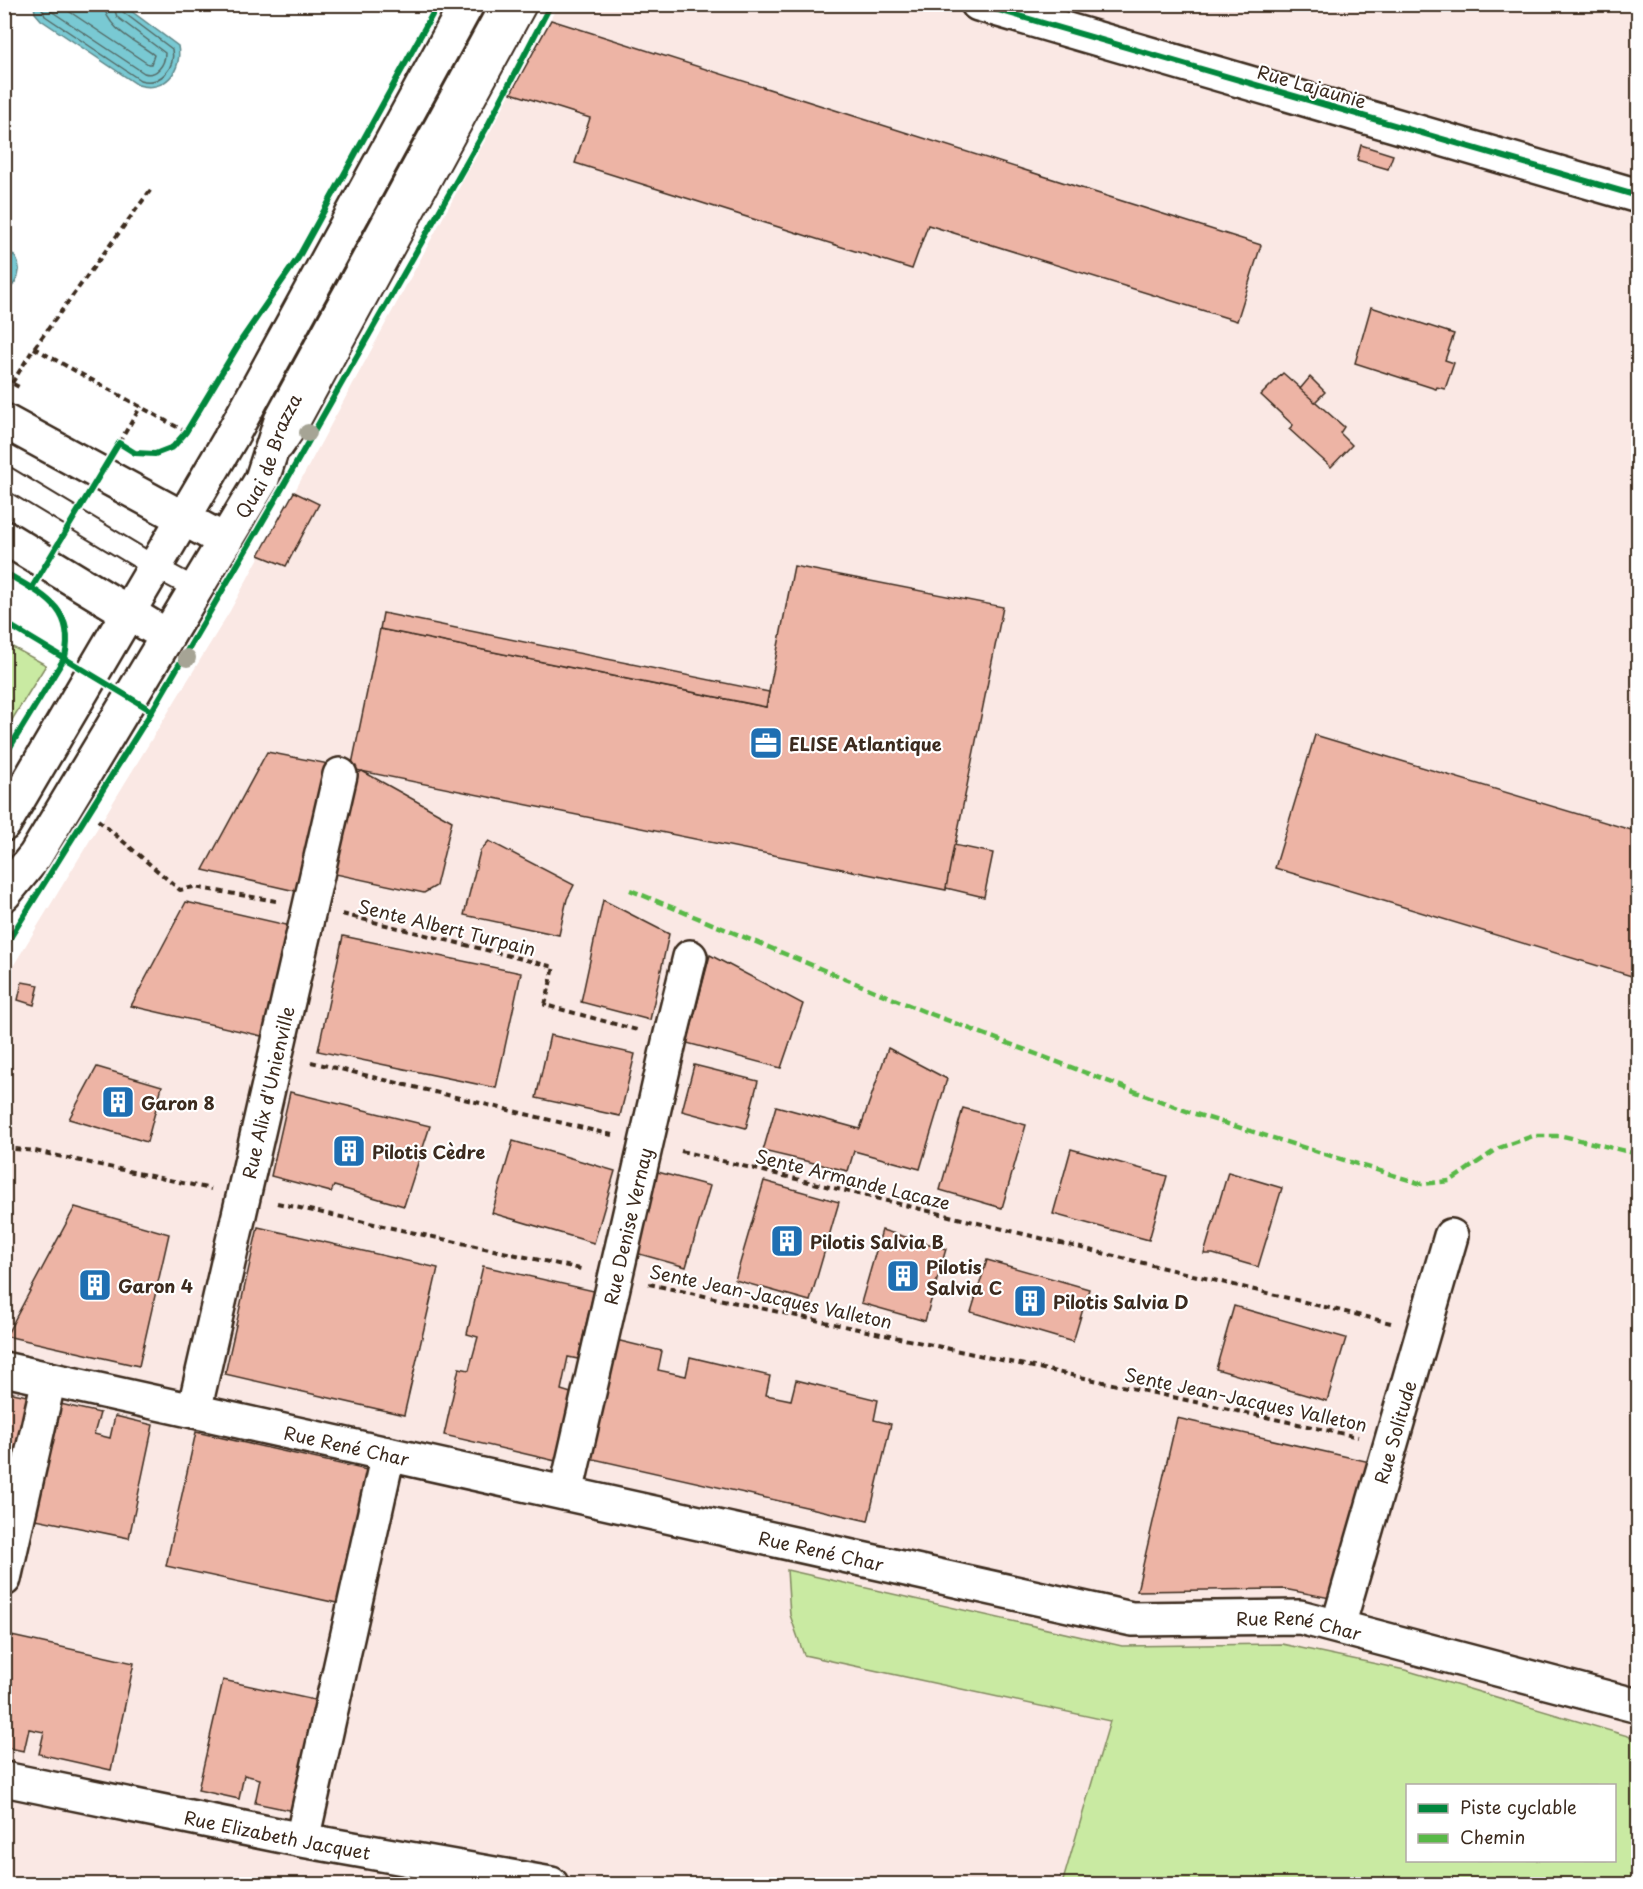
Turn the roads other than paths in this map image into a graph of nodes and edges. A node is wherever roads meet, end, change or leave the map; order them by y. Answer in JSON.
{"nodes":[{"id":1,"x":467,"y":4,"type":"edge"},
{"id":2,"x":508,"y":4,"type":"edge"},
{"id":3,"x":527,"y":4,"type":"edge"},
{"id":4,"x":978,"y":4,"type":"edge"},
{"id":5,"x":1638,"y":196,"type":"edge"},
{"id":6,"x":4,"y":421,"type":"edge"},
{"id":7,"x":4,"y":476,"type":"edge"},
{"id":8,"x":262,"y":479,"type":"junction"},
{"id":9,"x":184,"y":518,"type":"junction"},
{"id":10,"x":4,"y":537,"type":"edge"},
{"id":11,"x":225,"y":541,"type":"junction"},
{"id":12,"x":155,"y":567,"type":"junction"},
{"id":13,"x":196,"y":589,"type":"junction"},
{"id":14,"x":128,"y":613,"type":"junction"},
{"id":15,"x":167,"y":636,"type":"junction"},
{"id":16,"x":340,"y":775,"type":"dead end"},
{"id":17,"x":4,"y":824,"type":"edge"},
{"id":18,"x":4,"y":894,"type":"edge"},
{"id":19,"x":690,"y":957,"type":"dead end"},
{"id":20,"x":1452,"y":1236,"type":"dead end"},
{"id":21,"x":4,"y":1369,"type":"edge"},
{"id":22,"x":49,"y":1379,"type":"junction"},
{"id":23,"x":194,"y":1411,"type":"junction"},
{"id":24,"x":388,"y":1454,"type":"junction"},
{"id":25,"x":566,"y":1493,"type":"junction"},
{"id":26,"x":4,"y":1579,"type":"edge"},
{"id":27,"x":1338,"y":1626,"type":"junction"},
{"id":28,"x":1638,"y":1706,"type":"edge"},
{"id":29,"x":4,"y":1779,"type":"edge"},
{"id":30,"x":302,"y":1840,"type":"junction"},
{"id":31,"x":551,"y":1884,"type":"edge"}],
"edges":[{"from":1,"to":9,"type":"street","name":"Quai de Brazza"},
{"from":2,"to":8,"type":"street","name":"Quai de Brazza"},
{"from":3,"to":8,"type":"lane"},
{"from":4,"to":5,"type":"street","name":"Rue Lajaunie"},
{"from":6,"to":9,"type":"street"},
{"from":7,"to":12,"type":"lane"},
{"from":8,"to":11,"type":"street","name":"Quai de Brazza"},
{"from":9,"to":11,"type":"street"},
{"from":9,"to":12,"type":"street","name":"Quai de Brazza"},
{"from":10,"to":14,"type":"street"},
{"from":11,"to":13,"type":"street","name":"Quai de Brazza"},
{"from":12,"to":13,"type":"lane"},
{"from":12,"to":14,"type":"street","name":"Quai de Brazza"},
{"from":13,"to":15,"type":"street","name":"Quai de Brazza"},
{"from":14,"to":15,"type":"street"},
{"from":14,"to":17,"type":"street","name":"Quai de Brazza"},
{"from":15,"to":18,"type":"street","name":"Quai de Brazza"},
{"from":16,"to":23,"type":"street","name":"Rue Alix d'Unienville"},
{"from":19,"to":25,"type":"street","name":"Rue Denise Vernay"},
{"from":20,"to":27,"type":"street","name":"Rue Solitude"},
{"from":21,"to":22,"type":"street","name":"Rue René Char"},
{"from":22,"to":23,"type":"street","name":"Rue René Char"},
{"from":22,"to":26,"type":"street"},
{"from":23,"to":24,"type":"street","name":"Rue René Char"},
{"from":24,"to":25,"type":"street","name":"Rue René Char"},
{"from":24,"to":30,"type":"street"},
{"from":25,"to":27,"type":"street","name":"Rue René Char"},
{"from":27,"to":28,"type":"street","name":"Rue René Char"},
{"from":29,"to":30,"type":"street","name":"Rue Elizabeth Jacquet"},
{"from":30,"to":31,"type":"street","name":"Rue Elizabeth Jacquet"}]}
